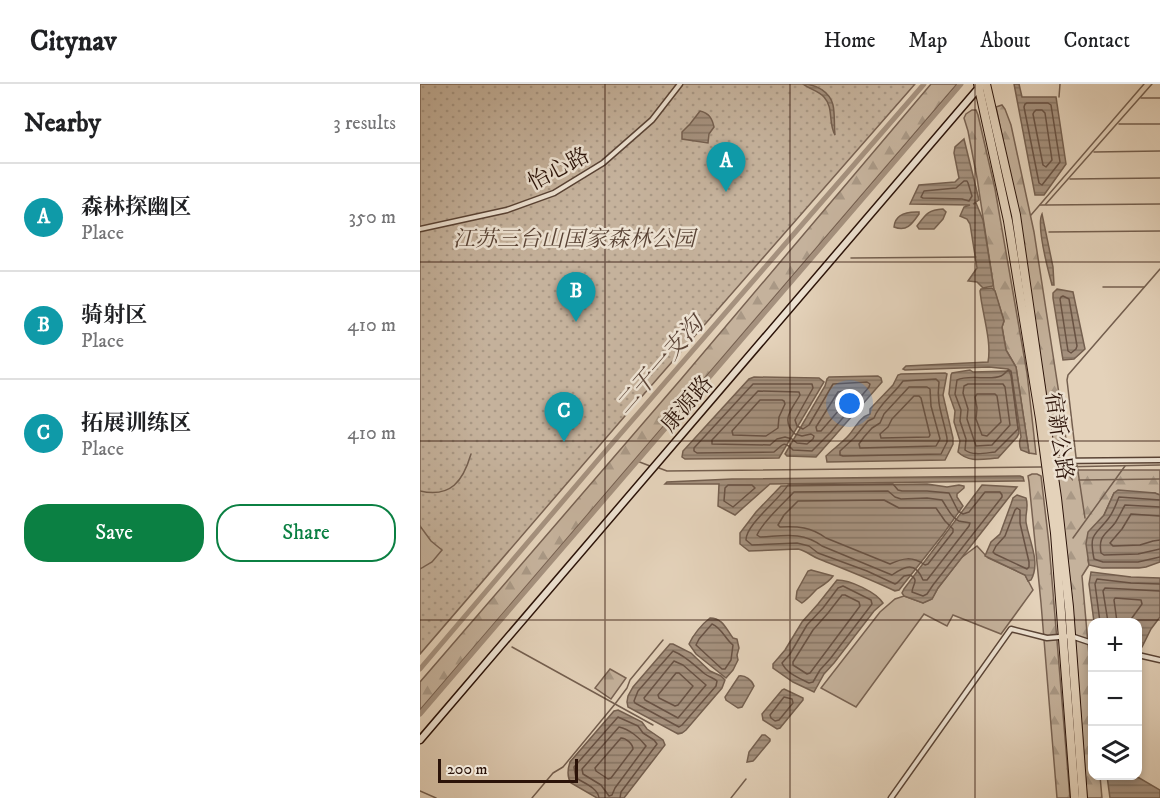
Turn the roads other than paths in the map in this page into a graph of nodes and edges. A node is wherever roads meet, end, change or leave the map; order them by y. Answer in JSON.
{"nodes":[{"id":1,"x":680,"y":84,"type":"edge"},
{"id":2,"x":981,"y":85,"type":"edge"},
{"id":3,"x":420,"y":229,"type":"edge"},
{"id":4,"x":1048,"y":460,"type":"junction"},
{"id":5,"x":1160,"y":460,"type":"edge"},
{"id":6,"x":1067,"y":637,"type":"junction"},
{"id":7,"x":1088,"y":643,"type":"edge"},
{"id":8,"x":1142,"y":656,"type":"edge"},
{"id":9,"x":1160,"y":660,"type":"edge"},
{"id":10,"x":420,"y":740,"type":"edge"},
{"id":11,"x":891,"y":798,"type":"edge"},
{"id":12,"x":1076,"y":798,"type":"edge"},
{"id":13,"x":1083,"y":798,"type":"edge"}],
"edges":[{"from":1,"to":3,"type":"street","name":"怡心路"},
{"from":2,"to":4,"type":"highway","name":"宿新公路"},
{"from":2,"to":10,"type":"street","name":"康源路"},
{"from":4,"to":5,"type":"street"},
{"from":4,"to":6,"type":"highway","name":"宿新公路"},
{"from":6,"to":7,"type":"street"},
{"from":6,"to":11,"type":"street"},
{"from":6,"to":12,"type":"highway","name":"宿新公路"},
{"from":6,"to":13,"type":"highway","name":"宿新公路"},
{"from":8,"to":9,"type":"street"}]}
